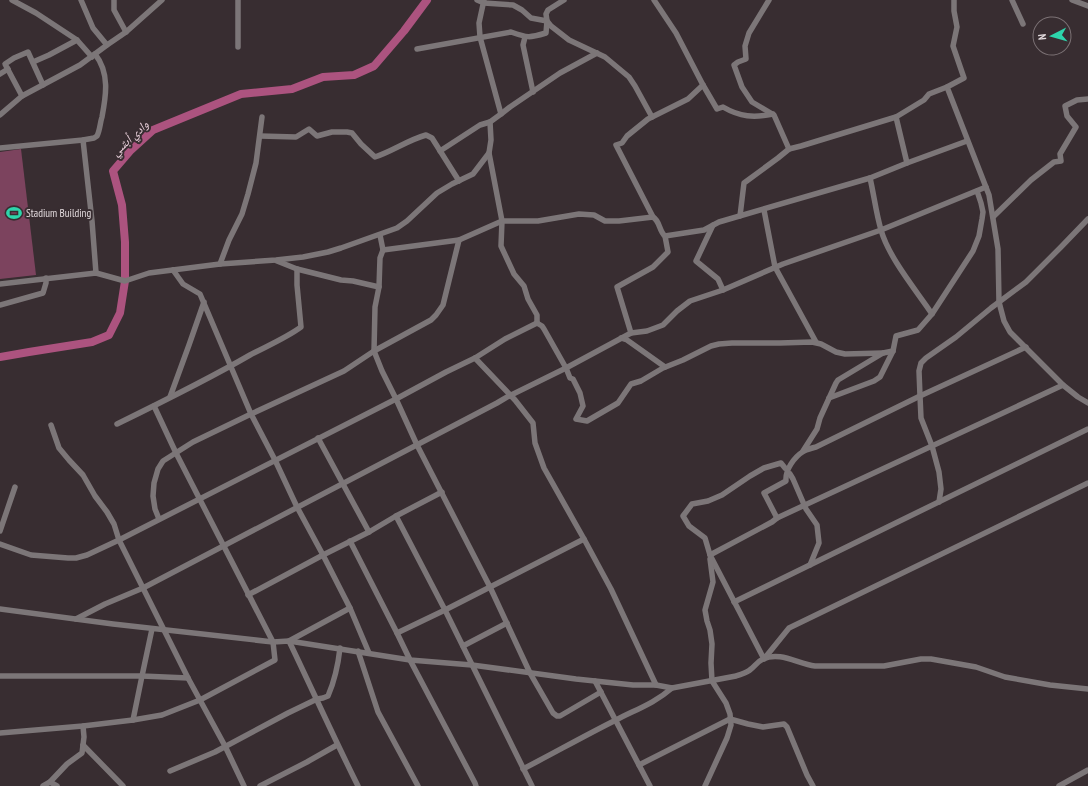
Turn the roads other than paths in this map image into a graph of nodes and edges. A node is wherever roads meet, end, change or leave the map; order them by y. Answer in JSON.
{"nodes":[{"id":1,"x":12,"y":0,"type":"edge"},
{"id":2,"x":80,"y":0,"type":"edge"},
{"id":3,"x":114,"y":0,"type":"edge"},
{"id":4,"x":162,"y":0,"type":"edge"},
{"id":5,"x":238,"y":0,"type":"edge"},
{"id":6,"x":477,"y":0,"type":"edge"},
{"id":7,"x":564,"y":0,"type":"edge"},
{"id":8,"x":769,"y":0,"type":"edge"},
{"id":9,"x":1012,"y":0,"type":"edge"},
{"id":10,"x":1072,"y":0,"type":"edge"},
{"id":11,"x":656,"y":1,"type":"edge"},
{"id":12,"x":484,"y":2,"type":"edge"},
{"id":13,"x":953,"y":2,"type":"edge"},
{"id":14,"x":1088,"y":6,"type":"edge"},
{"id":15,"x":547,"y":21,"type":"junction"},
{"id":16,"x":1023,"y":24,"type":"dead end"},
{"id":17,"x":126,"y":32,"type":"junction"},
{"id":18,"x":480,"y":37,"type":"junction"},
{"id":19,"x":525,"y":37,"type":"junction"},
{"id":20,"x":77,"y":40,"type":"junction"},
{"id":21,"x":107,"y":45,"type":"junction"},
{"id":22,"x":238,"y":47,"type":"dead end"},
{"id":23,"x":417,"y":49,"type":"dead end"},
{"id":24,"x":597,"y":53,"type":"junction"},
{"id":25,"x":94,"y":56,"type":"junction"},
{"id":26,"x":33,"y":62,"type":"junction"},
{"id":27,"x":8,"y":69,"type":"junction"},
{"id":28,"x":0,"y":74,"type":"edge"},
{"id":29,"x":43,"y":85,"type":"junction"},
{"id":30,"x":703,"y":85,"type":"junction"},
{"id":31,"x":947,"y":87,"type":"junction"},
{"id":32,"x":533,"y":92,"type":"junction"},
{"id":33,"x":22,"y":96,"type":"junction"},
{"id":34,"x":1088,"y":99,"type":"edge"},
{"id":35,"x":0,"y":114,"type":"edge"},
{"id":36,"x":501,"y":114,"type":"junction"},
{"id":37,"x":773,"y":114,"type":"junction"},
{"id":38,"x":262,"y":117,"type":"dead end"},
{"id":39,"x":652,"y":117,"type":"junction"},
{"id":40,"x":896,"y":117,"type":"junction"},
{"id":41,"x":490,"y":122,"type":"junction"},
{"id":42,"x":260,"y":136,"type":"junction"},
{"id":43,"x":83,"y":140,"type":"junction"},
{"id":44,"x":967,"y":142,"type":"junction"},
{"id":45,"x":0,"y":148,"type":"edge"},
{"id":46,"x":789,"y":149,"type":"junction"},
{"id":47,"x":440,"y":151,"type":"junction"},
{"id":48,"x":489,"y":153,"type":"junction"},
{"id":49,"x":907,"y":163,"type":"junction"},
{"id":50,"x":870,"y":178,"type":"junction"},
{"id":51,"x":459,"y":181,"type":"junction"},
{"id":52,"x":986,"y":187,"type":"junction"},
{"id":53,"x":977,"y":191,"type":"junction"},
{"id":54,"x":764,"y":210,"type":"junction"},
{"id":55,"x":740,"y":216,"type":"junction"},
{"id":56,"x":653,"y":217,"type":"junction"},
{"id":57,"x":993,"y":217,"type":"junction"},
{"id":58,"x":1088,"y":219,"type":"edge"},
{"id":59,"x":502,"y":221,"type":"junction"},
{"id":60,"x":713,"y":225,"type":"junction"},
{"id":61,"x":881,"y":230,"type":"junction"},
{"id":62,"x":380,"y":235,"type":"junction"},
{"id":63,"x":665,"y":236,"type":"junction"},
{"id":64,"x":460,"y":240,"type":"junction"},
{"id":65,"x":383,"y":250,"type":"junction"},
{"id":66,"x":276,"y":260,"type":"junction"},
{"id":67,"x":220,"y":264,"type":"junction"},
{"id":68,"x":775,"y":267,"type":"junction"},
{"id":69,"x":297,"y":269,"type":"junction"},
{"id":70,"x":173,"y":270,"type":"junction"},
{"id":71,"x":96,"y":273,"type":"junction"},
{"id":72,"x":46,"y":278,"type":"junction"},
{"id":73,"x":0,"y":284,"type":"edge"},
{"id":74,"x":379,"y":287,"type":"junction"},
{"id":75,"x":724,"y":290,"type":"junction"},
{"id":76,"x":204,"y":302,"type":"junction"},
{"id":77,"x":999,"y":302,"type":"junction"},
{"id":78,"x":0,"y":305,"type":"edge"},
{"id":79,"x":932,"y":314,"type":"junction"},
{"id":80,"x":537,"y":323,"type":"junction"},
{"id":81,"x":631,"y":333,"type":"junction"},
{"id":82,"x":621,"y":338,"type":"junction"},
{"id":83,"x":816,"y":342,"type":"junction"},
{"id":84,"x":1026,"y":347,"type":"junction"},
{"id":85,"x":374,"y":351,"type":"junction"},
{"id":86,"x":893,"y":351,"type":"junction"},
{"id":87,"x":883,"y":353,"type":"junction"},
{"id":88,"x":475,"y":358,"type":"junction"},
{"id":89,"x":230,"y":366,"type":"junction"},
{"id":90,"x":664,"y":367,"type":"junction"},
{"id":91,"x":566,"y":368,"type":"junction"},
{"id":92,"x":1063,"y":386,"type":"junction"},
{"id":93,"x":509,"y":396,"type":"junction"},
{"id":94,"x":920,"y":396,"type":"junction"},
{"id":95,"x":170,"y":397,"type":"junction"},
{"id":96,"x":829,"y":398,"type":"junction"},
{"id":97,"x":396,"y":399,"type":"junction"},
{"id":98,"x":1088,"y":402,"type":"edge"},
{"id":99,"x":154,"y":406,"type":"junction"},
{"id":100,"x":251,"y":414,"type":"junction"},
{"id":101,"x":117,"y":424,"type":"dead end"},
{"id":102,"x":51,"y":425,"type":"dead end"},
{"id":103,"x":1088,"y":429,"type":"edge"},
{"id":104,"x":318,"y":438,"type":"junction"},
{"id":105,"x":417,"y":445,"type":"junction"},
{"id":106,"x":932,"y":446,"type":"junction"},
{"id":107,"x":803,"y":452,"type":"junction"},
{"id":108,"x":176,"y":453,"type":"junction"},
{"id":109,"x":275,"y":460,"type":"junction"},
{"id":110,"x":785,"y":468,"type":"dead end"},
{"id":111,"x":790,"y":474,"type":"dead end"},
{"id":112,"x":343,"y":483,"type":"junction"},
{"id":113,"x":1088,"y":483,"type":"edge"},
{"id":114,"x":15,"y":487,"type":"dead end"},
{"id":115,"x":442,"y":492,"type":"junction"},
{"id":116,"x":200,"y":499,"type":"junction"},
{"id":117,"x":939,"y":502,"type":"junction"},
{"id":118,"x":804,"y":505,"type":"junction"},
{"id":119,"x":297,"y":507,"type":"junction"},
{"id":120,"x":396,"y":516,"type":"junction"},
{"id":121,"x":777,"y":518,"type":"junction"},
{"id":122,"x":159,"y":519,"type":"junction"},
{"id":123,"x":0,"y":531,"type":"edge"},
{"id":124,"x":369,"y":532,"type":"junction"},
{"id":125,"x":584,"y":539,"type":"junction"},
{"id":126,"x":119,"y":540,"type":"junction"},
{"id":127,"x":350,"y":541,"type":"junction"},
{"id":128,"x":0,"y":544,"type":"edge"},
{"id":129,"x":224,"y":546,"type":"junction"},
{"id":130,"x":323,"y":555,"type":"junction"},
{"id":131,"x":710,"y":555,"type":"junction"},
{"id":132,"x":810,"y":565,"type":"junction"},
{"id":133,"x":490,"y":587,"type":"junction"},
{"id":134,"x":143,"y":588,"type":"junction"},
{"id":135,"x":248,"y":595,"type":"junction"},
{"id":136,"x":734,"y":602,"type":"junction"},
{"id":137,"x":350,"y":608,"type":"junction"},
{"id":138,"x":0,"y":609,"type":"edge"},
{"id":139,"x":445,"y":610,"type":"junction"},
{"id":140,"x":76,"y":619,"type":"junction"},
{"id":141,"x":507,"y":623,"type":"junction"},
{"id":142,"x":152,"y":629,"type":"junction"},
{"id":143,"x":164,"y":630,"type":"junction"},
{"id":144,"x":397,"y":633,"type":"junction"},
{"id":145,"x":289,"y":641,"type":"junction"},
{"id":146,"x":273,"y":642,"type":"junction"},
{"id":147,"x":463,"y":646,"type":"junction"},
{"id":148,"x":340,"y":648,"type":"junction"},
{"id":149,"x":358,"y":651,"type":"junction"},
{"id":150,"x":368,"y":653,"type":"junction"},
{"id":151,"x":764,"y":659,"type":"junction"},
{"id":152,"x":410,"y":660,"type":"junction"},
{"id":153,"x":472,"y":665,"type":"junction"},
{"id":154,"x":530,"y":672,"type":"junction"},
{"id":155,"x":0,"y":676,"type":"edge"},
{"id":156,"x":142,"y":676,"type":"junction"},
{"id":157,"x":188,"y":678,"type":"junction"},
{"id":158,"x":595,"y":681,"type":"junction"},
{"id":159,"x":712,"y":681,"type":"junction"},
{"id":160,"x":656,"y":685,"type":"junction"},
{"id":161,"x":672,"y":688,"type":"junction"},
{"id":162,"x":1088,"y":689,"type":"edge"},
{"id":163,"x":601,"y":692,"type":"junction"},
{"id":164,"x":317,"y":699,"type":"junction"},
{"id":165,"x":200,"y":700,"type":"junction"},
{"id":166,"x":730,"y":719,"type":"junction"},
{"id":167,"x":133,"y":720,"type":"junction"},
{"id":168,"x":616,"y":720,"type":"junction"},
{"id":169,"x":83,"y":726,"type":"junction"},
{"id":170,"x":0,"y":733,"type":"edge"},
{"id":171,"x":83,"y":744,"type":"junction"},
{"id":172,"x":337,"y":745,"type":"junction"},
{"id":173,"x":225,"y":746,"type":"junction"},
{"id":174,"x":639,"y":765,"type":"junction"},
{"id":175,"x":523,"y":769,"type":"junction"},
{"id":176,"x":1088,"y":770,"type":"edge"},
{"id":177,"x":170,"y":771,"type":"dead end"},
{"id":178,"x":50,"y":782,"type":"junction"},
{"id":179,"x":43,"y":786,"type":"edge"},
{"id":180,"x":57,"y":786,"type":"edge"},
{"id":181,"x":123,"y":786,"type":"edge"},
{"id":182,"x":244,"y":786,"type":"edge"},
{"id":183,"x":260,"y":786,"type":"edge"},
{"id":184,"x":358,"y":786,"type":"edge"},
{"id":185,"x":418,"y":786,"type":"edge"},
{"id":186,"x":476,"y":786,"type":"edge"},
{"id":187,"x":532,"y":786,"type":"edge"},
{"id":188,"x":650,"y":786,"type":"edge"},
{"id":189,"x":705,"y":786,"type":"edge"},
{"id":190,"x":813,"y":786,"type":"edge"},
{"id":191,"x":1059,"y":786,"type":"edge"}],
"edges":[{"from":1,"to":20,"type":"street"},
{"from":2,"to":21,"type":"street"},
{"from":3,"to":17,"type":"street"},
{"from":4,"to":17,"type":"street"},
{"from":5,"to":22,"type":"street"},
{"from":6,"to":12,"type":"street"},
{"from":7,"to":15,"type":"street"},
{"from":8,"to":37,"type":"street"},
{"from":9,"to":16,"type":"street"},
{"from":10,"to":14,"type":"street"},
{"from":11,"to":30,"type":"street"},
{"from":12,"to":15,"type":"street"},
{"from":12,"to":18,"type":"street"},
{"from":13,"to":31,"type":"street"},
{"from":15,"to":19,"type":"street"},
{"from":15,"to":24,"type":"street"},
{"from":17,"to":21,"type":"street"},
{"from":18,"to":19,"type":"street"},
{"from":18,"to":23,"type":"street"},
{"from":18,"to":36,"type":"street"},
{"from":19,"to":32,"type":"street"},
{"from":20,"to":25,"type":"street"},
{"from":20,"to":26,"type":"street"},
{"from":21,"to":25,"type":"street"},
{"from":24,"to":32,"type":"street"},
{"from":24,"to":39,"type":"street"},
{"from":25,"to":29,"type":"street"},
{"from":25,"to":43,"type":"street"},
{"from":26,"to":27,"type":"street"},
{"from":26,"to":29,"type":"street"},
{"from":27,"to":28,"type":"street"},
{"from":27,"to":33,"type":"street"},
{"from":29,"to":33,"type":"street"},
{"from":30,"to":37,"type":"street"},
{"from":30,"to":39,"type":"street"},
{"from":31,"to":40,"type":"street"},
{"from":31,"to":44,"type":"street"},
{"from":32,"to":36,"type":"street"},
{"from":33,"to":35,"type":"street"},
{"from":34,"to":57,"type":"street"},
{"from":36,"to":41,"type":"street"},
{"from":37,"to":46,"type":"street"},
{"from":38,"to":42,"type":"street"},
{"from":39,"to":56,"type":"street"},
{"from":40,"to":46,"type":"street"},
{"from":40,"to":49,"type":"street"},
{"from":41,"to":47,"type":"street"},
{"from":41,"to":48,"type":"street"},
{"from":42,"to":47,"type":"street"},
{"from":42,"to":67,"type":"street"},
{"from":43,"to":45,"type":"street"},
{"from":43,"to":71,"type":"street"},
{"from":44,"to":49,"type":"street"},
{"from":44,"to":52,"type":"street"},
{"from":46,"to":55,"type":"street"},
{"from":47,"to":51,"type":"street"},
{"from":48,"to":51,"type":"street"},
{"from":48,"to":59,"type":"street"},
{"from":49,"to":50,"type":"street"},
{"from":50,"to":54,"type":"street"},
{"from":50,"to":61,"type":"street"},
{"from":51,"to":62,"type":"street"},
{"from":52,"to":53,"type":"street"},
{"from":52,"to":57,"type":"street"},
{"from":53,"to":61,"type":"street"},
{"from":53,"to":79,"type":"street"},
{"from":54,"to":55,"type":"street"},
{"from":54,"to":68,"type":"street"},
{"from":55,"to":60,"type":"street"},
{"from":56,"to":59,"type":"street"},
{"from":56,"to":63,"type":"street"},
{"from":57,"to":77,"type":"street"},
{"from":58,"to":77,"type":"street"},
{"from":59,"to":64,"type":"street"},
{"from":59,"to":80,"type":"street"},
{"from":60,"to":63,"type":"street"},
{"from":60,"to":75,"type":"street"},
{"from":61,"to":68,"type":"street"},
{"from":61,"to":79,"type":"street"},
{"from":62,"to":65,"type":"street"},
{"from":62,"to":66,"type":"street"},
{"from":63,"to":81,"type":"street"},
{"from":64,"to":65,"type":"street"},
{"from":64,"to":85,"type":"street"},
{"from":65,"to":74,"type":"street"},
{"from":66,"to":67,"type":"street"},
{"from":66,"to":69,"type":"street"},
{"from":67,"to":70,"type":"street"},
{"from":68,"to":75,"type":"street"},
{"from":68,"to":83,"type":"street"},
{"from":69,"to":74,"type":"street"},
{"from":69,"to":89,"type":"street"},
{"from":70,"to":71,"type":"street"},
{"from":70,"to":76,"type":"street"},
{"from":71,"to":72,"type":"street"},
{"from":72,"to":73,"type":"street"},
{"from":72,"to":78,"type":"street"},
{"from":74,"to":85,"type":"street"},
{"from":75,"to":81,"type":"street"},
{"from":76,"to":89,"type":"street"},
{"from":76,"to":95,"type":"street"},
{"from":77,"to":84,"type":"street"},
{"from":77,"to":94,"type":"street"},
{"from":79,"to":86,"type":"street"},
{"from":80,"to":88,"type":"street"},
{"from":80,"to":91,"type":"street"},
{"from":81,"to":82,"type":"street"},
{"from":82,"to":90,"type":"street"},
{"from":82,"to":91,"type":"street"},
{"from":83,"to":87,"type":"street"},
{"from":83,"to":90,"type":"street"},
{"from":84,"to":92,"type":"street"},
{"from":84,"to":94,"type":"street"},
{"from":85,"to":97,"type":"street"},
{"from":85,"to":100,"type":"street"},
{"from":86,"to":87,"type":"street"},
{"from":86,"to":96,"type":"street"},
{"from":87,"to":96,"type":"street"},
{"from":88,"to":93,"type":"street"},
{"from":88,"to":97,"type":"street"},
{"from":89,"to":95,"type":"street"},
{"from":89,"to":100,"type":"street"},
{"from":90,"to":91,"type":"street"},
{"from":91,"to":93,"type":"street"},
{"from":92,"to":98,"type":"street"},
{"from":92,"to":106,"type":"street"},
{"from":93,"to":105,"type":"street"},
{"from":93,"to":125,"type":"street"},
{"from":94,"to":106,"type":"street"},
{"from":94,"to":107,"type":"street"},
{"from":95,"to":99,"type":"street"},
{"from":96,"to":107,"type":"street"},
{"from":97,"to":104,"type":"street"},
{"from":97,"to":105,"type":"street"},
{"from":99,"to":101,"type":"street"},
{"from":99,"to":108,"type":"street"},
{"from":100,"to":108,"type":"street"},
{"from":100,"to":109,"type":"street"},
{"from":102,"to":126,"type":"street"},
{"from":103,"to":117,"type":"street"},
{"from":104,"to":109,"type":"street"},
{"from":104,"to":112,"type":"street"},
{"from":105,"to":112,"type":"street"},
{"from":105,"to":115,"type":"street"},
{"from":106,"to":117,"type":"street"},
{"from":106,"to":118,"type":"street"},
{"from":107,"to":121,"type":"street"},
{"from":108,"to":116,"type":"street"},
{"from":108,"to":122,"type":"street"},
{"from":109,"to":116,"type":"street"},
{"from":109,"to":119,"type":"street"},
{"from":110,"to":131,"type":"street"},
{"from":111,"to":118,"type":"street"},
{"from":112,"to":119,"type":"street"},
{"from":112,"to":124,"type":"street"},
{"from":113,"to":151,"type":"street"},
{"from":114,"to":123,"type":"street"},
{"from":115,"to":120,"type":"street"},
{"from":115,"to":133,"type":"street"},
{"from":116,"to":122,"type":"street"},
{"from":116,"to":129,"type":"street"},
{"from":117,"to":132,"type":"street"},
{"from":118,"to":121,"type":"street"},
{"from":118,"to":132,"type":"street"},
{"from":119,"to":129,"type":"street"},
{"from":119,"to":130,"type":"street"},
{"from":120,"to":124,"type":"street"},
{"from":120,"to":139,"type":"street"},
{"from":121,"to":131,"type":"street"},
{"from":122,"to":126,"type":"street"},
{"from":124,"to":127,"type":"street"},
{"from":125,"to":133,"type":"street"},
{"from":125,"to":160,"type":"street"},
{"from":126,"to":128,"type":"street"},
{"from":126,"to":134,"type":"street"},
{"from":127,"to":130,"type":"street"},
{"from":127,"to":144,"type":"street"},
{"from":129,"to":134,"type":"street"},
{"from":129,"to":135,"type":"street"},
{"from":130,"to":135,"type":"street"},
{"from":130,"to":137,"type":"street"},
{"from":131,"to":136,"type":"street"},
{"from":131,"to":159,"type":"street"},
{"from":132,"to":136,"type":"street"},
{"from":133,"to":139,"type":"street"},
{"from":133,"to":141,"type":"street"},
{"from":134,"to":140,"type":"street"},
{"from":134,"to":143,"type":"street"},
{"from":135,"to":146,"type":"street"},
{"from":136,"to":151,"type":"street"},
{"from":137,"to":145,"type":"street"},
{"from":137,"to":150,"type":"street"},
{"from":138,"to":140,"type":"street"},
{"from":139,"to":144,"type":"street"},
{"from":139,"to":147,"type":"street"},
{"from":140,"to":142,"type":"street"},
{"from":141,"to":147,"type":"street"},
{"from":141,"to":154,"type":"street"},
{"from":142,"to":143,"type":"street"},
{"from":142,"to":156,"type":"street"},
{"from":143,"to":146,"type":"street"},
{"from":143,"to":157,"type":"street"},
{"from":144,"to":152,"type":"street"},
{"from":145,"to":146,"type":"street"},
{"from":145,"to":148,"type":"street"},
{"from":145,"to":164,"type":"street"},
{"from":146,"to":165,"type":"street"},
{"from":147,"to":153,"type":"street"},
{"from":148,"to":149,"type":"street"},
{"from":148,"to":164,"type":"street"},
{"from":149,"to":150,"type":"street"},
{"from":149,"to":185,"type":"street"},
{"from":150,"to":152,"type":"street"},
{"from":151,"to":159,"type":"street"},
{"from":151,"to":162,"type":"street"},
{"from":152,"to":153,"type":"street"},
{"from":152,"to":186,"type":"street"},
{"from":153,"to":154,"type":"street"},
{"from":153,"to":175,"type":"street"},
{"from":154,"to":158,"type":"street"},
{"from":154,"to":163,"type":"street"},
{"from":155,"to":156,"type":"street"},
{"from":156,"to":157,"type":"street"},
{"from":156,"to":167,"type":"street"},
{"from":157,"to":165,"type":"street"},
{"from":158,"to":160,"type":"street"},
{"from":158,"to":163,"type":"street"},
{"from":159,"to":161,"type":"street"},
{"from":159,"to":166,"type":"street"},
{"from":160,"to":161,"type":"street"},
{"from":161,"to":168,"type":"street"},
{"from":163,"to":168,"type":"street"},
{"from":164,"to":172,"type":"street"},
{"from":164,"to":173,"type":"street"},
{"from":165,"to":167,"type":"street"},
{"from":165,"to":173,"type":"street"},
{"from":166,"to":174,"type":"street"},
{"from":166,"to":189,"type":"street"},
{"from":166,"to":190,"type":"street"},
{"from":167,"to":169,"type":"street"},
{"from":168,"to":174,"type":"street"},
{"from":168,"to":175,"type":"street"},
{"from":169,"to":170,"type":"street"},
{"from":169,"to":171,"type":"street"},
{"from":171,"to":178,"type":"street"},
{"from":171,"to":181,"type":"street"},
{"from":172,"to":183,"type":"street"},
{"from":172,"to":184,"type":"street"},
{"from":173,"to":177,"type":"street"},
{"from":173,"to":182,"type":"street"},
{"from":174,"to":188,"type":"street"},
{"from":175,"to":187,"type":"street"},
{"from":176,"to":191,"type":"street"},
{"from":178,"to":179,"type":"street"},
{"from":178,"to":180,"type":"street"}]}
